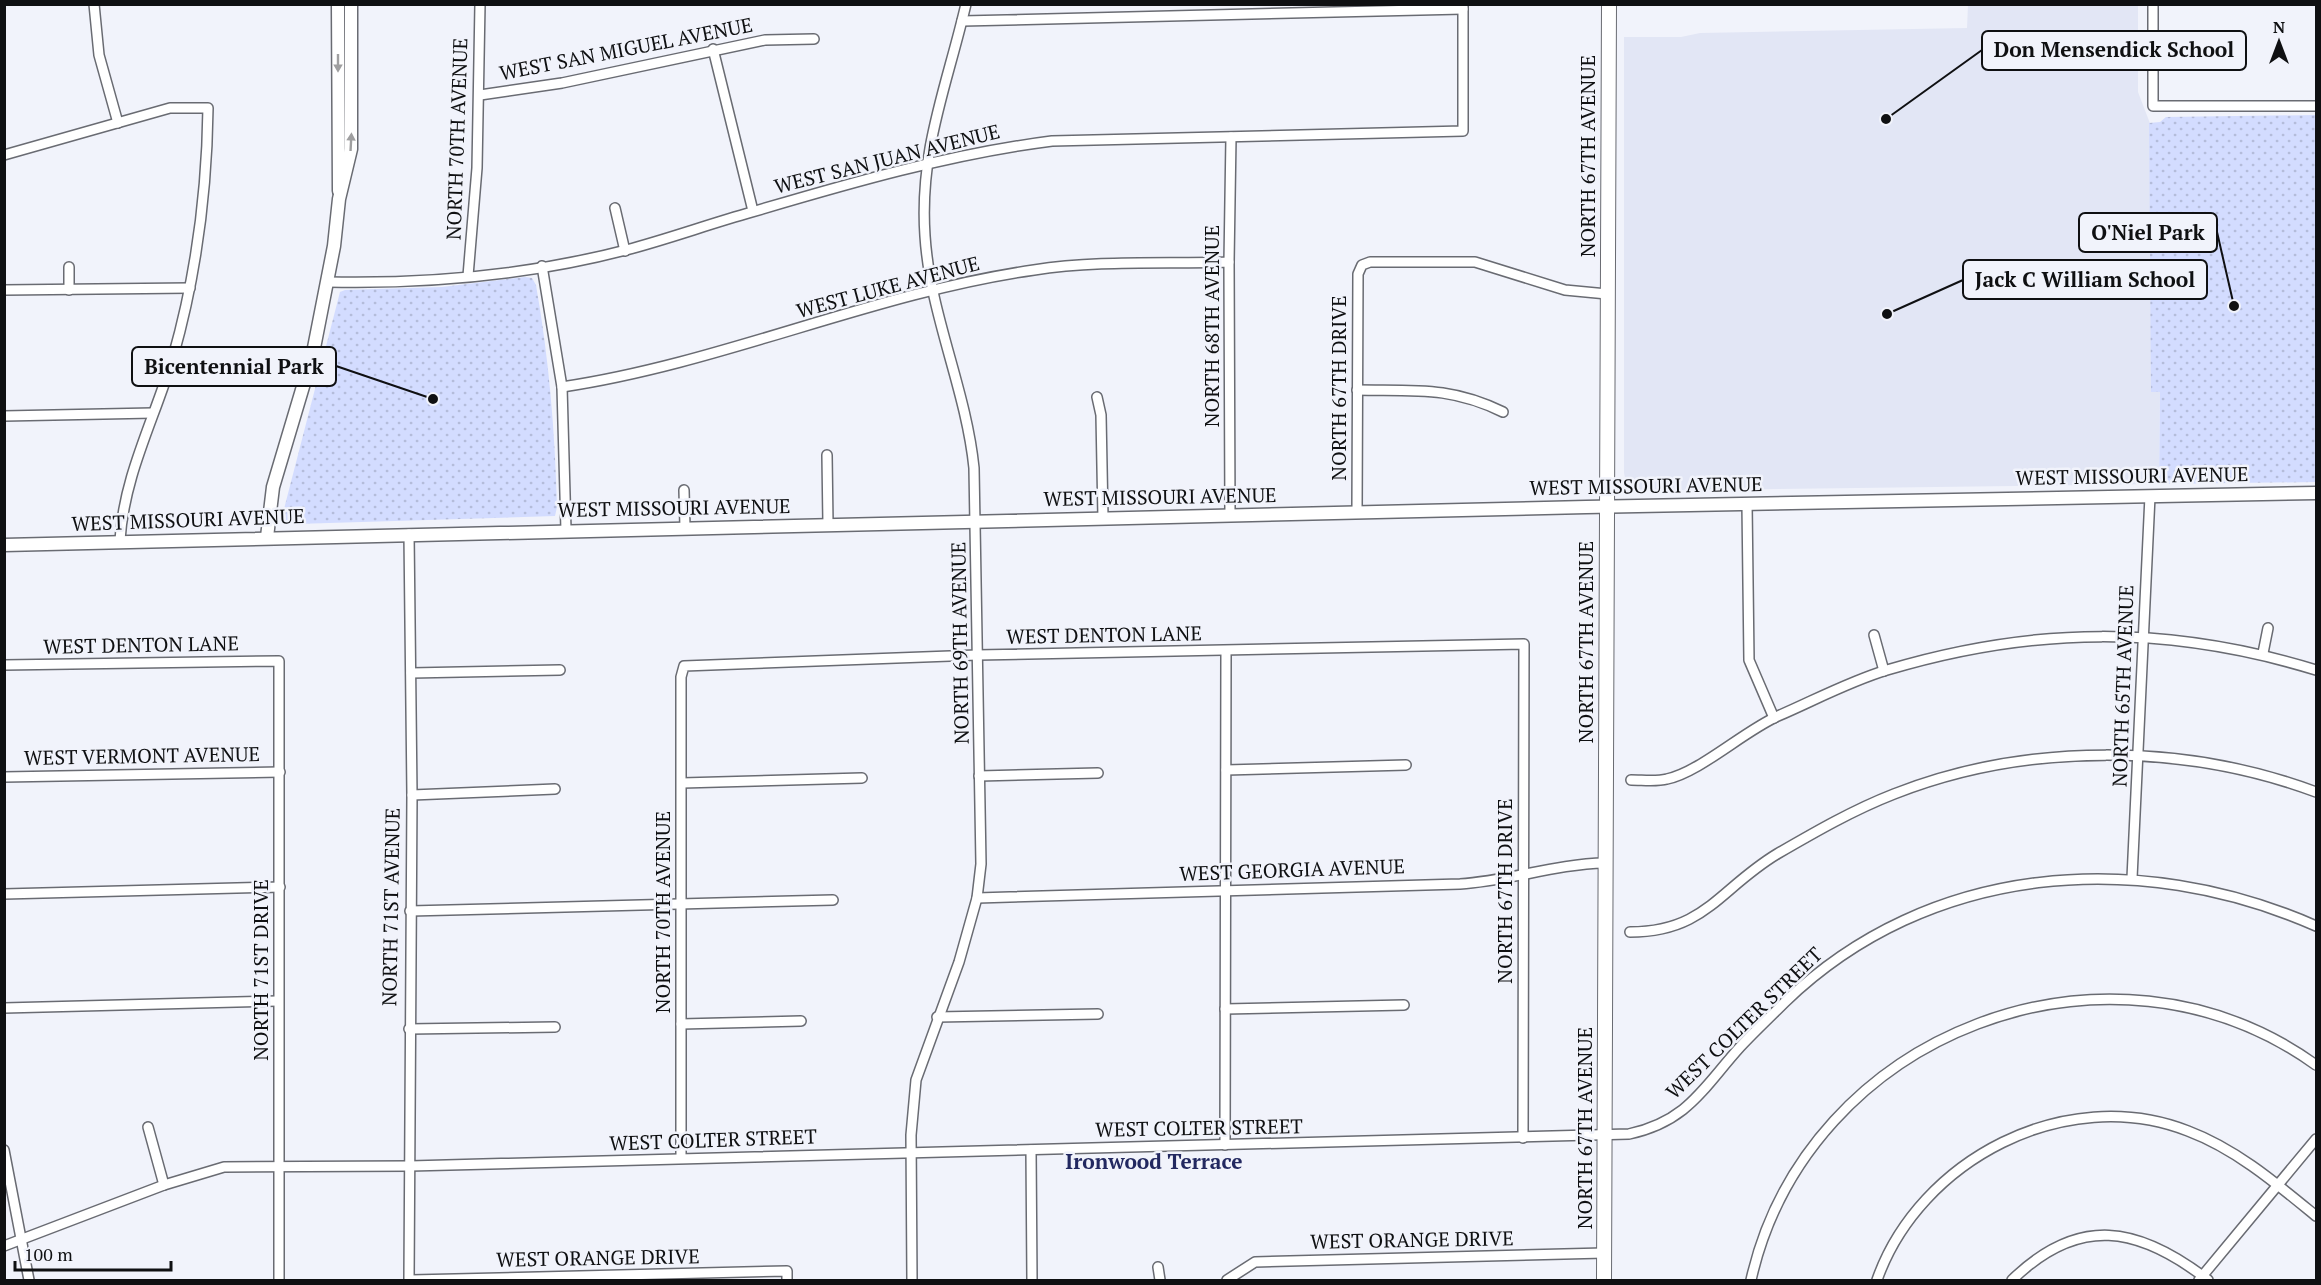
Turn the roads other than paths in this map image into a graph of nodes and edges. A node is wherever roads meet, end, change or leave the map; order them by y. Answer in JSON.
{"nodes":[{"id":1,"x":94,"y":4,"type":"edge"},
{"id":2,"x":339,"y":4,"type":"edge"},
{"id":3,"x":351,"y":4,"type":"edge"},
{"id":4,"x":480,"y":4,"type":"edge"},
{"id":5,"x":966,"y":4,"type":"edge"},
{"id":6,"x":1609,"y":4,"type":"edge"},
{"id":7,"x":2152,"y":4,"type":"edge"},
{"id":8,"x":1463,"y":7,"type":"edge"},
{"id":9,"x":962,"y":21,"type":"junction"},
{"id":10,"x":814,"y":39,"type":"dead end"},
{"id":11,"x":713,"y":49,"type":"junction"},
{"id":12,"x":480,"y":95,"type":"junction"},
{"id":13,"x":2316,"y":106,"type":"edge"},
{"id":14,"x":118,"y":123,"type":"junction"},
{"id":15,"x":1231,"y":137,"type":"junction"},
{"id":16,"x":4,"y":155,"type":"edge"},
{"id":17,"x":927,"y":165,"type":"junction"},
{"id":18,"x":339,"y":199,"type":"junction"},
{"id":19,"x":615,"y":208,"type":"dead end"},
{"id":20,"x":753,"y":211,"type":"junction"},
{"id":21,"x":625,"y":250,"type":"junction"},
{"id":22,"x":1229,"y":262,"type":"junction"},
{"id":23,"x":69,"y":267,"type":"dead end"},
{"id":24,"x":542,"y":267,"type":"junction"},
{"id":25,"x":468,"y":276,"type":"junction"},
{"id":26,"x":328,"y":282,"type":"junction"},
{"id":27,"x":190,"y":288,"type":"junction"},
{"id":28,"x":4,"y":290,"type":"edge"},
{"id":29,"x":69,"y":290,"type":"junction"},
{"id":30,"x":933,"y":291,"type":"junction"},
{"id":31,"x":1607,"y":294,"type":"junction"},
{"id":32,"x":562,"y":387,"type":"junction"},
{"id":33,"x":1357,"y":390,"type":"junction"},
{"id":34,"x":1097,"y":397,"type":"dead end"},
{"id":35,"x":1503,"y":412,"type":"dead end"},
{"id":36,"x":153,"y":413,"type":"junction"},
{"id":37,"x":4,"y":416,"type":"edge"},
{"id":38,"x":827,"y":456,"type":"dead end"},
{"id":39,"x":684,"y":490,"type":"dead end"},
{"id":40,"x":2316,"y":493,"type":"edge"},
{"id":41,"x":2150,"y":496,"type":"junction"},
{"id":42,"x":1747,"y":504,"type":"junction"},
{"id":43,"x":1606,"y":507,"type":"junction"},
{"id":44,"x":1357,"y":512,"type":"junction"},
{"id":45,"x":1230,"y":515,"type":"junction"},
{"id":46,"x":1103,"y":518,"type":"junction"},
{"id":47,"x":977,"y":521,"type":"junction"},
{"id":48,"x":828,"y":524,"type":"junction"},
{"id":49,"x":685,"y":527,"type":"junction"},
{"id":50,"x":566,"y":530,"type":"junction"},
{"id":51,"x":409,"y":534,"type":"junction"},
{"id":52,"x":267,"y":537,"type":"junction"},
{"id":53,"x":120,"y":540,"type":"junction"},
{"id":54,"x":4,"y":545,"type":"edge"},
{"id":55,"x":2268,"y":628,"type":"dead end"},
{"id":56,"x":1874,"y":635,"type":"dead end"},
{"id":57,"x":2143,"y":636,"type":"junction"},
{"id":58,"x":1524,"y":644,"type":"joint"},
{"id":59,"x":1226,"y":651,"type":"junction"},
{"id":60,"x":2263,"y":653,"type":"junction"},
{"id":61,"x":977,"y":655,"type":"junction"},
{"id":62,"x":279,"y":661,"type":"joint"},
{"id":63,"x":4,"y":665,"type":"edge"},
{"id":64,"x":684,"y":666,"type":"joint"},
{"id":65,"x":560,"y":670,"type":"dead end"},
{"id":66,"x":2316,"y":670,"type":"edge"},
{"id":67,"x":1884,"y":671,"type":"junction"},
{"id":68,"x":411,"y":673,"type":"junction"},
{"id":69,"x":1774,"y":718,"type":"junction"},
{"id":70,"x":2139,"y":757,"type":"junction"},
{"id":71,"x":1406,"y":765,"type":"dead end"},
{"id":72,"x":1226,"y":770,"type":"junction"},
{"id":73,"x":280,"y":771,"type":"junction"},
{"id":74,"x":1098,"y":773,"type":"dead end"},
{"id":75,"x":980,"y":776,"type":"junction"},
{"id":76,"x":4,"y":777,"type":"edge"},
{"id":77,"x":862,"y":778,"type":"dead end"},
{"id":78,"x":1631,"y":780,"type":"dead end"},
{"id":79,"x":682,"y":783,"type":"junction"},
{"id":80,"x":555,"y":789,"type":"dead end"},
{"id":81,"x":2316,"y":792,"type":"edge"},
{"id":82,"x":412,"y":795,"type":"junction"},
{"id":83,"x":1605,"y":863,"type":"junction"},
{"id":84,"x":1523,"y":874,"type":"junction"},
{"id":85,"x":2132,"y":878,"type":"junction"},
{"id":86,"x":280,"y":887,"type":"junction"},
{"id":87,"x":1226,"y":890,"type":"junction"},
{"id":88,"x":4,"y":894,"type":"edge"},
{"id":89,"x":977,"y":898,"type":"junction"},
{"id":90,"x":834,"y":900,"type":"dead end"},
{"id":91,"x":680,"y":904,"type":"junction"},
{"id":92,"x":410,"y":911,"type":"junction"},
{"id":93,"x":2316,"y":926,"type":"edge"},
{"id":94,"x":1630,"y":932,"type":"dead end"},
{"id":95,"x":278,"y":1001,"type":"junction"},
{"id":96,"x":1404,"y":1005,"type":"dead end"},
{"id":97,"x":4,"y":1008,"type":"edge"},
{"id":98,"x":1225,"y":1010,"type":"junction"},
{"id":99,"x":1098,"y":1014,"type":"dead end"},
{"id":100,"x":937,"y":1017,"type":"junction"},
{"id":101,"x":801,"y":1021,"type":"dead end"},
{"id":102,"x":681,"y":1024,"type":"junction"},
{"id":103,"x":555,"y":1027,"type":"dead end"},
{"id":104,"x":409,"y":1029,"type":"junction"},
{"id":105,"x":2316,"y":1065,"type":"edge"},
{"id":106,"x":148,"y":1127,"type":"dead end"},
{"id":107,"x":1604,"y":1135,"type":"junction"},
{"id":108,"x":1523,"y":1138,"type":"junction"},
{"id":109,"x":2316,"y":1139,"type":"edge"},
{"id":110,"x":1225,"y":1145,"type":"junction"},
{"id":111,"x":4,"y":1149,"type":"edge"},
{"id":112,"x":1031,"y":1150,"type":"junction"},
{"id":113,"x":912,"y":1152,"type":"junction"},
{"id":114,"x":681,"y":1158,"type":"junction"},
{"id":115,"x":279,"y":1165,"type":"junction"},
{"id":116,"x":410,"y":1166,"type":"junction"},
{"id":117,"x":164,"y":1185,"type":"junction"},
{"id":118,"x":2279,"y":1186,"type":"junction"},
{"id":119,"x":2316,"y":1216,"type":"edge"},
{"id":120,"x":22,"y":1242,"type":"junction"},
{"id":121,"x":4,"y":1246,"type":"edge"},
{"id":122,"x":1604,"y":1253,"type":"junction"},
{"id":123,"x":1158,"y":1267,"type":"dead end"},
{"id":124,"x":787,"y":1276,"type":"edge"},
{"id":125,"x":2203,"y":1279,"type":"edge"},
{"id":126,"x":29,"y":1281,"type":"edge"},
{"id":127,"x":279,"y":1281,"type":"edge"},
{"id":128,"x":410,"y":1281,"type":"edge"},
{"id":129,"x":912,"y":1281,"type":"edge"},
{"id":130,"x":1032,"y":1281,"type":"edge"},
{"id":131,"x":1160,"y":1281,"type":"edge"},
{"id":132,"x":1227,"y":1281,"type":"edge"},
{"id":133,"x":1604,"y":1281,"type":"edge"},
{"id":134,"x":1751,"y":1281,"type":"edge"},
{"id":135,"x":1877,"y":1281,"type":"edge"},
{"id":136,"x":2012,"y":1281,"type":"edge"}],
"edges":[{"from":1,"to":14,"type":"street"},
{"from":2,"to":18,"type":"street","one_way":true},
{"from":18,"to":3,"type":"street","one_way":true},
{"from":4,"to":12,"type":"street","name":"NORTH 70TH AVENUE"},
{"from":5,"to":9,"type":"street","name":"NORTH 69TH AVENUE"},
{"from":6,"to":31,"type":"main road","name":"NORTH 67TH AVENUE"},
{"from":7,"to":13,"type":"street"},
{"from":8,"to":9,"type":"street"},
{"from":8,"to":15,"type":"street","name":"WEST SAN JUAN AVENUE"},
{"from":9,"to":17,"type":"street","name":"NORTH 69TH AVENUE"},
{"from":10,"to":11,"type":"street","name":"WEST SAN MIGUEL AVENUE"},
{"from":11,"to":12,"type":"street","name":"WEST SAN MIGUEL AVENUE"},
{"from":11,"to":20,"type":"street"},
{"from":12,"to":25,"type":"street","name":"NORTH 70TH AVENUE"},
{"from":14,"to":16,"type":"street"},
{"from":14,"to":27,"type":"street"},
{"from":15,"to":17,"type":"street","name":"WEST SAN JUAN AVENUE"},
{"from":15,"to":22,"type":"street","name":"NORTH 68TH AVENUE"},
{"from":17,"to":20,"type":"street","name":"WEST SAN JUAN AVENUE"},
{"from":17,"to":30,"type":"street","name":"NORTH 69TH AVENUE"},
{"from":18,"to":26,"type":"street"},
{"from":19,"to":21,"type":"street"},
{"from":20,"to":21,"type":"street","name":"WEST SAN JUAN AVENUE"},
{"from":21,"to":24,"type":"street","name":"WEST SAN JUAN AVENUE"},
{"from":22,"to":30,"type":"street","name":"WEST LUKE AVENUE"},
{"from":22,"to":45,"type":"street","name":"NORTH 68TH AVENUE"},
{"from":23,"to":29,"type":"street"},
{"from":24,"to":25,"type":"street","name":"WEST SAN JUAN AVENUE"},
{"from":24,"to":32,"type":"street"},
{"from":25,"to":26,"type":"street","name":"WEST SAN JUAN AVENUE"},
{"from":26,"to":52,"type":"street"},
{"from":27,"to":29,"type":"street"},
{"from":27,"to":36,"type":"street"},
{"from":28,"to":29,"type":"street"},
{"from":30,"to":32,"type":"street","name":"WEST LUKE AVENUE"},
{"from":30,"to":47,"type":"street","name":"NORTH 69TH AVENUE"},
{"from":31,"to":33,"type":"street","name":"NORTH 67TH DRIVE"},
{"from":31,"to":43,"type":"main road","name":"NORTH 67TH AVENUE"},
{"from":32,"to":50,"type":"street"},
{"from":33,"to":35,"type":"street"},
{"from":33,"to":44,"type":"street","name":"NORTH 67TH DRIVE"},
{"from":34,"to":46,"type":"street"},
{"from":36,"to":37,"type":"street"},
{"from":36,"to":53,"type":"street"},
{"from":38,"to":48,"type":"street"},
{"from":39,"to":49,"type":"street"},
{"from":40,"to":41,"type":"street","name":"WEST MISSOURI AVENUE"},
{"from":41,"to":42,"type":"street","name":"WEST MISSOURI AVENUE"},
{"from":41,"to":57,"type":"street","name":"NORTH 65TH AVENUE"},
{"from":42,"to":43,"type":"street","name":"WEST MISSOURI AVENUE"},
{"from":42,"to":69,"type":"street"},
{"from":43,"to":44,"type":"street","name":"WEST MISSOURI AVENUE"},
{"from":43,"to":83,"type":"main road","name":"NORTH 67TH AVENUE"},
{"from":44,"to":45,"type":"street","name":"WEST MISSOURI AVENUE"},
{"from":45,"to":46,"type":"street","name":"WEST MISSOURI AVENUE"},
{"from":46,"to":47,"type":"street","name":"WEST MISSOURI AVENUE"},
{"from":47,"to":48,"type":"street","name":"WEST MISSOURI AVENUE"},
{"from":47,"to":61,"type":"street","name":"NORTH 69TH AVENUE"},
{"from":48,"to":49,"type":"street","name":"WEST MISSOURI AVENUE"},
{"from":49,"to":50,"type":"street","name":"WEST MISSOURI AVENUE"},
{"from":50,"to":51,"type":"street","name":"WEST MISSOURI AVENUE"},
{"from":51,"to":52,"type":"street","name":"WEST MISSOURI AVENUE"},
{"from":51,"to":68,"type":"street","name":"NORTH 71ST AVENUE"},
{"from":52,"to":53,"type":"street","name":"WEST MISSOURI AVENUE"},
{"from":53,"to":54,"type":"street","name":"WEST MISSOURI AVENUE"},
{"from":55,"to":60,"type":"street"},
{"from":56,"to":67,"type":"street"},
{"from":57,"to":60,"type":"street"},
{"from":57,"to":67,"type":"street"},
{"from":57,"to":70,"type":"street","name":"NORTH 65TH AVENUE"},
{"from":58,"to":59,"type":"street","name":"WEST DENTON LANE"},
{"from":58,"to":84,"type":"street","name":"NORTH 67TH DRIVE"},
{"from":59,"to":61,"type":"street","name":"WEST DENTON LANE"},
{"from":59,"to":72,"type":"street"},
{"from":60,"to":66,"type":"street"},
{"from":61,"to":64,"type":"street","name":"WEST DENTON LANE"},
{"from":61,"to":75,"type":"street","name":"NORTH 69TH AVENUE"},
{"from":62,"to":63,"type":"street","name":"WEST DENTON LANE"},
{"from":62,"to":73,"type":"street","name":"NORTH 71ST DRIVE"},
{"from":64,"to":79,"type":"street","name":"NORTH 70TH AVENUE"},
{"from":65,"to":68,"type":"street"},
{"from":67,"to":69,"type":"street"},
{"from":68,"to":82,"type":"street","name":"NORTH 71ST AVENUE"},
{"from":69,"to":78,"type":"street"},
{"from":70,"to":81,"type":"street"},
{"from":70,"to":85,"type":"street","name":"NORTH 65TH AVENUE"},
{"from":70,"to":94,"type":"street"},
{"from":71,"to":72,"type":"street"},
{"from":72,"to":87,"type":"street"},
{"from":73,"to":76,"type":"street","name":"WEST VERMONT AVENUE"},
{"from":73,"to":86,"type":"street","name":"NORTH 71ST DRIVE"},
{"from":74,"to":75,"type":"street"},
{"from":75,"to":89,"type":"street","name":"NORTH 69TH AVENUE"},
{"from":77,"to":79,"type":"street"},
{"from":79,"to":91,"type":"street","name":"NORTH 70TH AVENUE"},
{"from":80,"to":82,"type":"street"},
{"from":82,"to":92,"type":"street","name":"NORTH 71ST AVENUE"},
{"from":83,"to":84,"type":"street","name":"WEST GEORGIA AVENUE"},
{"from":83,"to":107,"type":"main road","name":"NORTH 67TH AVENUE"},
{"from":84,"to":87,"type":"street","name":"WEST GEORGIA AVENUE"},
{"from":84,"to":108,"type":"street","name":"NORTH 67TH DRIVE"},
{"from":85,"to":93,"type":"street","name":"WEST COLTER STREET"},
{"from":85,"to":107,"type":"street","name":"WEST COLTER STREET"},
{"from":86,"to":88,"type":"street"},
{"from":86,"to":95,"type":"street","name":"NORTH 71ST DRIVE"},
{"from":87,"to":89,"type":"street","name":"WEST GEORGIA AVENUE"},
{"from":87,"to":98,"type":"street"},
{"from":89,"to":100,"type":"street","name":"NORTH 69TH AVENUE"},
{"from":90,"to":91,"type":"street"},
{"from":91,"to":92,"type":"street"},
{"from":91,"to":102,"type":"street","name":"NORTH 70TH AVENUE"},
{"from":92,"to":104,"type":"street","name":"NORTH 71ST AVENUE"},
{"from":95,"to":97,"type":"street"},
{"from":95,"to":115,"type":"street","name":"NORTH 71ST DRIVE"},
{"from":96,"to":98,"type":"street"},
{"from":98,"to":110,"type":"street"},
{"from":99,"to":100,"type":"street"},
{"from":100,"to":113,"type":"street","name":"NORTH 69TH AVENUE"},
{"from":101,"to":102,"type":"street"},
{"from":102,"to":114,"type":"street","name":"NORTH 70TH AVENUE"},
{"from":103,"to":104,"type":"street"},
{"from":104,"to":116,"type":"street","name":"NORTH 71ST AVENUE"},
{"from":105,"to":134,"type":"street"},
{"from":106,"to":117,"type":"street"},
{"from":107,"to":108,"type":"street","name":"WEST COLTER STREET"},
{"from":107,"to":122,"type":"main road","name":"NORTH 67TH AVENUE"},
{"from":108,"to":110,"type":"street","name":"WEST COLTER STREET"},
{"from":109,"to":118,"type":"street"},
{"from":110,"to":112,"type":"street","name":"WEST COLTER STREET"},
{"from":111,"to":120,"type":"street"},
{"from":112,"to":113,"type":"street","name":"WEST COLTER STREET"},
{"from":112,"to":130,"type":"street"},
{"from":113,"to":114,"type":"street","name":"WEST COLTER STREET"},
{"from":113,"to":129,"type":"street","name":"NORTH 69TH AVENUE"},
{"from":114,"to":116,"type":"street","name":"WEST COLTER STREET"},
{"from":115,"to":116,"type":"street","name":"WEST COLTER STREET"},
{"from":115,"to":117,"type":"street","name":"WEST COLTER STREET"},
{"from":115,"to":127,"type":"street","name":"NORTH 71ST DRIVE"},
{"from":116,"to":128,"type":"street","name":"NORTH 71ST AVENUE"},
{"from":117,"to":120,"type":"street","name":"WEST COLTER STREET"},
{"from":118,"to":119,"type":"street"},
{"from":118,"to":125,"type":"street"},
{"from":118,"to":135,"type":"street"},
{"from":120,"to":121,"type":"street","name":"WEST COLTER STREET"},
{"from":120,"to":126,"type":"street"},
{"from":122,"to":132,"type":"street","name":"WEST ORANGE DRIVE"},
{"from":122,"to":133,"type":"main road","name":"NORTH 67TH AVENUE"},
{"from":123,"to":131,"type":"street"},
{"from":124,"to":128,"type":"street","name":"WEST ORANGE DRIVE"},
{"from":125,"to":136,"type":"street"}]}
